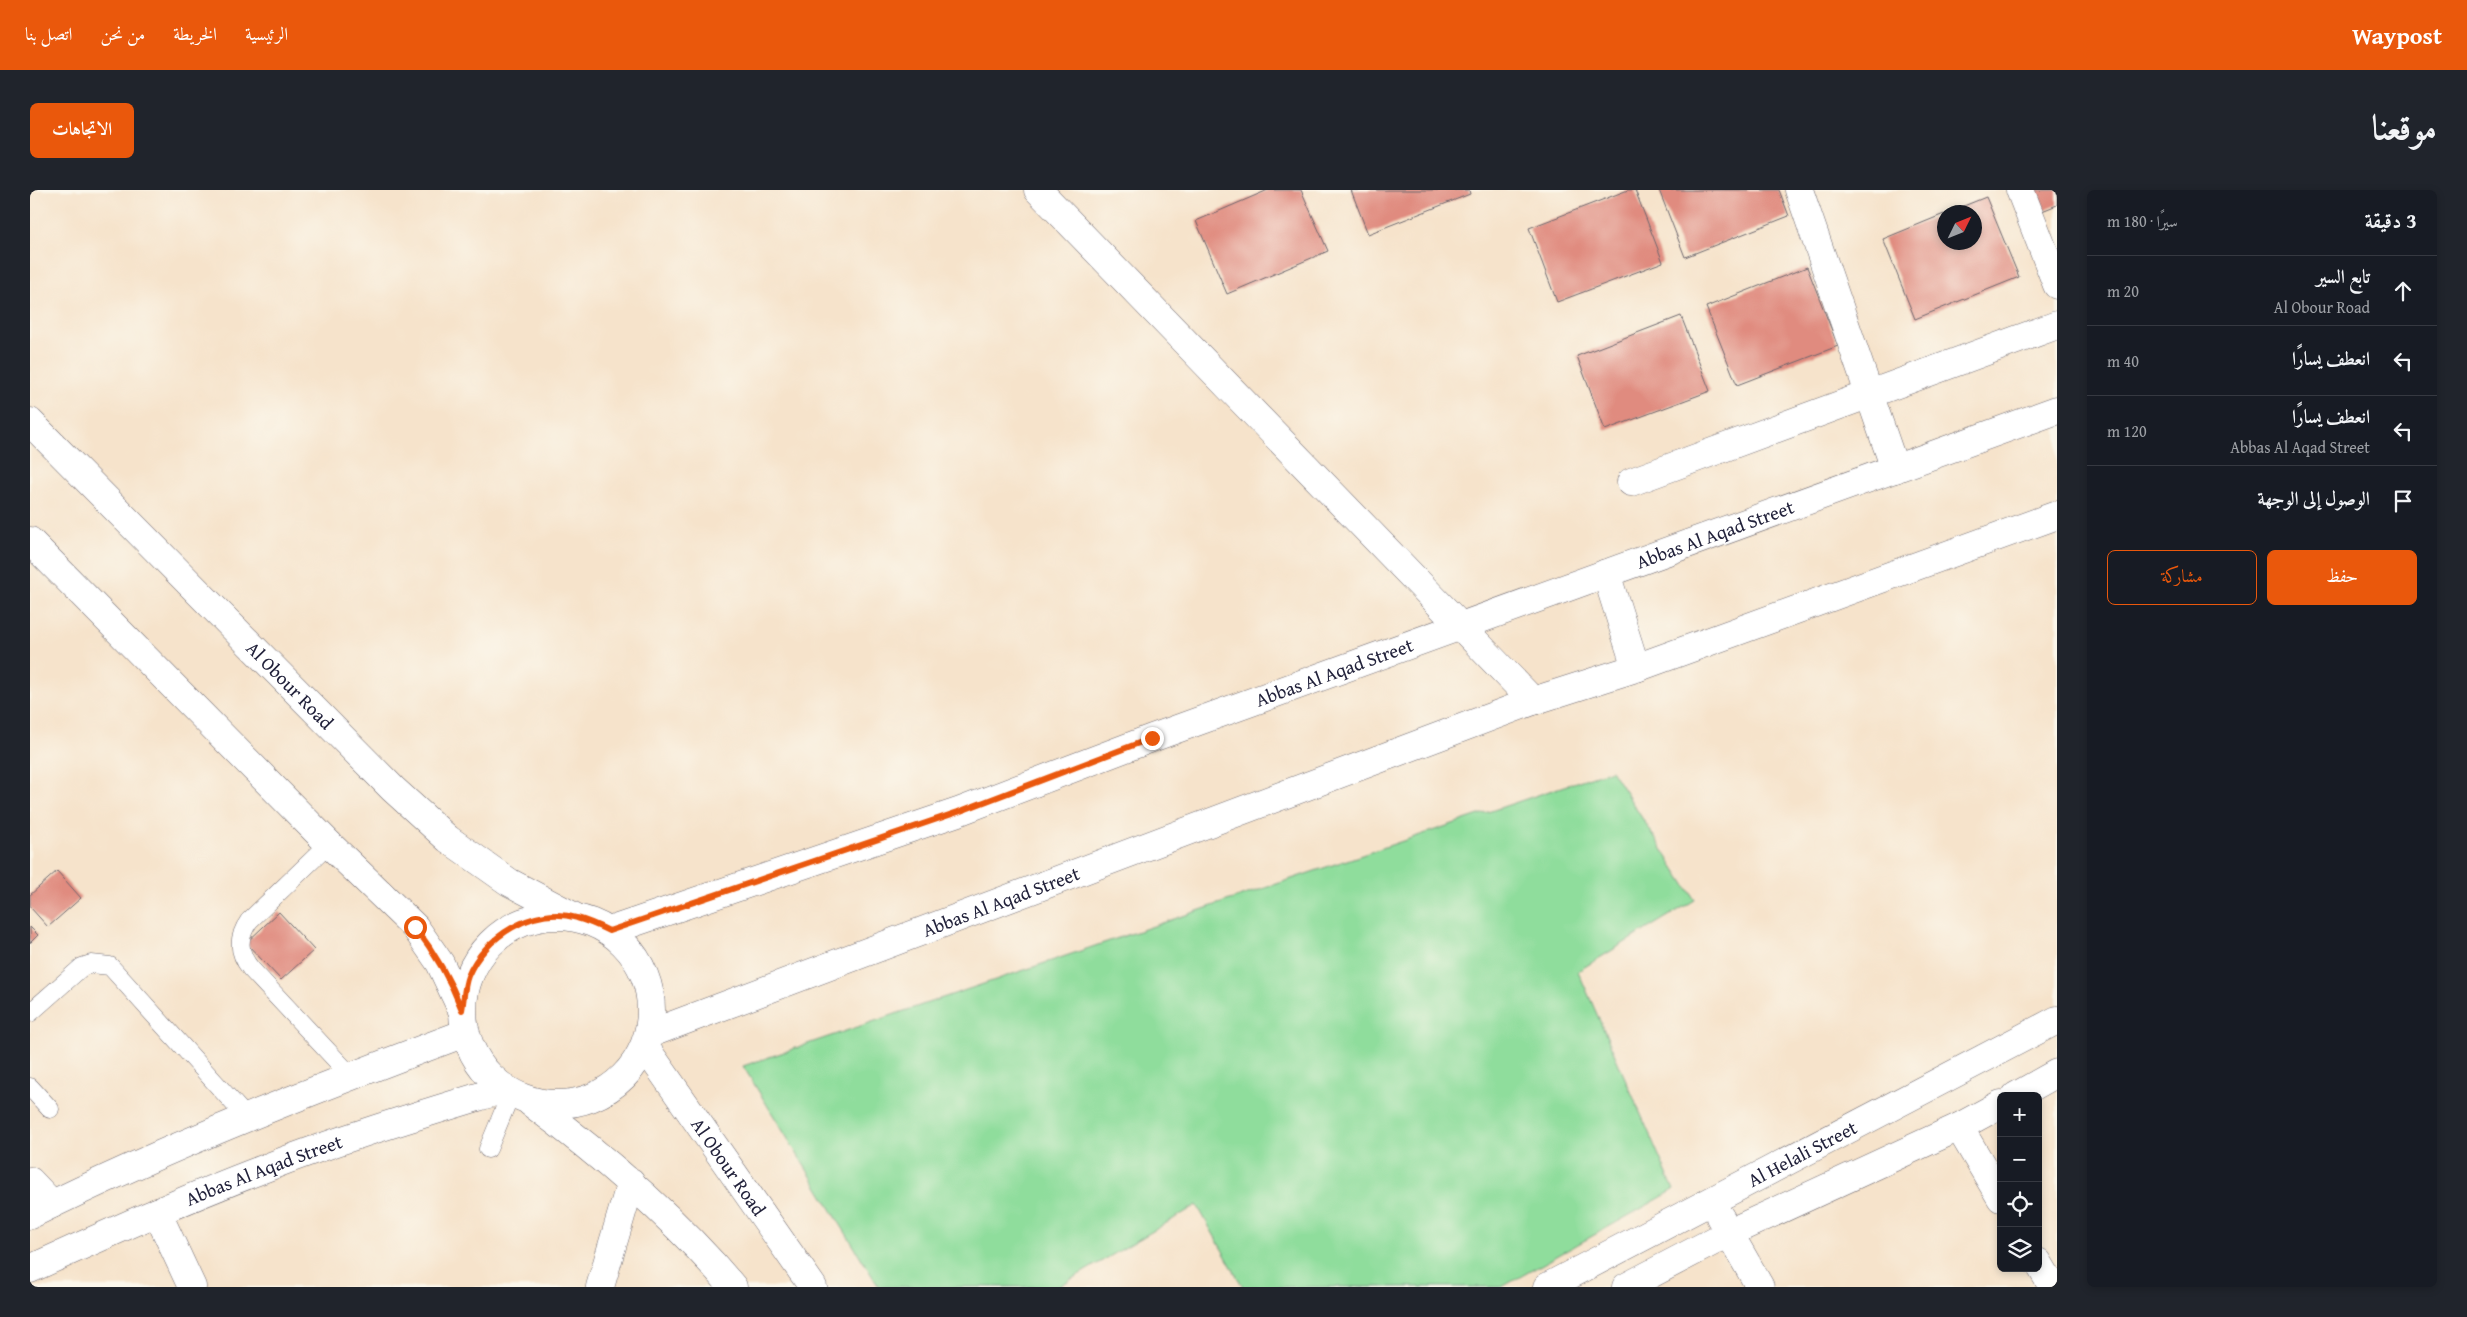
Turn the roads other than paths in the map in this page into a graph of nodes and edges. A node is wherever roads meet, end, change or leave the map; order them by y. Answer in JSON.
{"nodes":[{"id":1,"x":1038,"y":190,"type":"edge"},
{"id":2,"x":1799,"y":190,"type":"edge"},
{"id":3,"x":2020,"y":190,"type":"edge"},
{"id":4,"x":2057,"y":285,"type":"edge"},
{"id":5,"x":2057,"y":325,"type":"edge"},
{"id":6,"x":1869,"y":394,"type":"junction"},
{"id":7,"x":2057,"y":410,"type":"edge"},
{"id":8,"x":30,"y":422,"type":"edge"},
{"id":9,"x":1895,"y":469,"type":"junction"},
{"id":10,"x":1631,"y":482,"type":"dead end"},
{"id":11,"x":2057,"y":515,"type":"edge"},
{"id":12,"x":30,"y":541,"type":"edge"},
{"id":13,"x":1606,"y":573,"type":"junction"},
{"id":14,"x":1461,"y":626,"type":"junction"},
{"id":15,"x":1636,"y":668,"type":"junction"},
{"id":16,"x":1533,"y":701,"type":"junction"},
{"id":17,"x":329,"y":844,"type":"junction"},
{"id":18,"x":576,"y":917,"type":"junction"},
{"id":19,"x":609,"y":931,"type":"junction"},
{"id":20,"x":30,"y":1013,"type":"edge"},
{"id":21,"x":2057,"y":1020,"type":"edge"},
{"id":22,"x":463,"y":1022,"type":"junction"},
{"id":23,"x":647,"y":1041,"type":"junction"},
{"id":24,"x":2057,"y":1073,"type":"edge"},
{"id":25,"x":352,"y":1076,"type":"junction"},
{"id":26,"x":30,"y":1087,"type":"edge"},
{"id":27,"x":2023,"y":1092,"type":"edge"},
{"id":28,"x":514,"y":1094,"type":"junction"},
{"id":29,"x":1997,"y":1106,"type":"edge"},
{"id":30,"x":50,"y":1109,"type":"dead end"},
{"id":31,"x":247,"y":1118,"type":"junction"},
{"id":32,"x":1959,"y":1127,"type":"junction"},
{"id":33,"x":488,"y":1149,"type":"dead end"},
{"id":34,"x":30,"y":1181,"type":"edge"},
{"id":35,"x":631,"y":1182,"type":"junction"},
{"id":36,"x":1997,"y":1191,"type":"edge"},
{"id":37,"x":1711,"y":1200,"type":"junction"},
{"id":38,"x":41,"y":1210,"type":"edge"},
{"id":39,"x":157,"y":1212,"type":"junction"},
{"id":40,"x":1728,"y":1233,"type":"junction"},
{"id":41,"x":30,"y":1269,"type":"edge"},
{"id":42,"x":2042,"y":1269,"type":"edge"},
{"id":43,"x":192,"y":1287,"type":"edge"},
{"id":44,"x":600,"y":1287,"type":"edge"},
{"id":45,"x":733,"y":1287,"type":"edge"},
{"id":46,"x":813,"y":1287,"type":"edge"},
{"id":47,"x":1547,"y":1287,"type":"edge"},
{"id":48,"x":1626,"y":1287,"type":"edge"},
{"id":49,"x":1760,"y":1287,"type":"edge"},
{"id":50,"x":2053,"y":1287,"type":"edge"}],
"edges":[{"from":1,"to":14,"type":"street"},
{"from":2,"to":6,"type":"street"},
{"from":3,"to":4,"type":"street"},
{"from":5,"to":6,"type":"street"},
{"from":6,"to":9,"type":"street"},
{"from":6,"to":10,"type":"street"},
{"from":7,"to":9,"type":"street","name":"Abbas Al Aqad Street"},
{"from":8,"to":18,"type":"street","name":"Al Obour Road"},
{"from":9,"to":13,"type":"street","name":"Abbas Al Aqad Street"},
{"from":11,"to":15,"type":"street","name":"Abbas Al Aqad Street"},
{"from":12,"to":17,"type":"street"},
{"from":13,"to":14,"type":"street","name":"Abbas Al Aqad Street"},
{"from":13,"to":15,"type":"street"},
{"from":14,"to":16,"type":"street"},
{"from":14,"to":19,"type":"street","name":"Abbas Al Aqad Street"},
{"from":15,"to":16,"type":"street","name":"Abbas Al Aqad Street"},
{"from":16,"to":23,"type":"street","name":"Abbas Al Aqad Street"},
{"from":17,"to":22,"type":"street"},
{"from":17,"to":25,"type":"lane"},
{"from":18,"to":19,"type":"street","name":"Al Obour Road"},
{"from":18,"to":22,"type":"street"},
{"from":19,"to":23,"type":"street","name":"Al Obour Road"},
{"from":20,"to":31,"type":"lane"},
{"from":21,"to":37,"type":"street","name":"Al Helali Street"},
{"from":22,"to":25,"type":"street"},
{"from":22,"to":28,"type":"street"},
{"from":23,"to":28,"type":"street"},
{"from":23,"to":46,"type":"street","name":"Al Obour Road"},
{"from":24,"to":27,"type":"street"},
{"from":25,"to":31,"type":"street"},
{"from":26,"to":30,"type":"lane"},
{"from":28,"to":33,"type":"lane"},
{"from":28,"to":35,"type":"street"},
{"from":28,"to":39,"type":"street","name":"Abbas Al Aqad Street"},
{"from":29,"to":32,"type":"street"},
{"from":31,"to":38,"type":"street"},
{"from":32,"to":36,"type":"street"},
{"from":32,"to":40,"type":"street"},
{"from":34,"to":38,"type":"street"},
{"from":35,"to":44,"type":"street"},
{"from":35,"to":45,"type":"street"},
{"from":37,"to":40,"type":"street"},
{"from":37,"to":47,"type":"street","name":"Al Helali Street"},
{"from":39,"to":41,"type":"street","name":"Abbas Al Aqad Street"},
{"from":39,"to":43,"type":"street"},
{"from":40,"to":48,"type":"street"},
{"from":40,"to":49,"type":"street"},
{"from":42,"to":50,"type":"street"}]}
